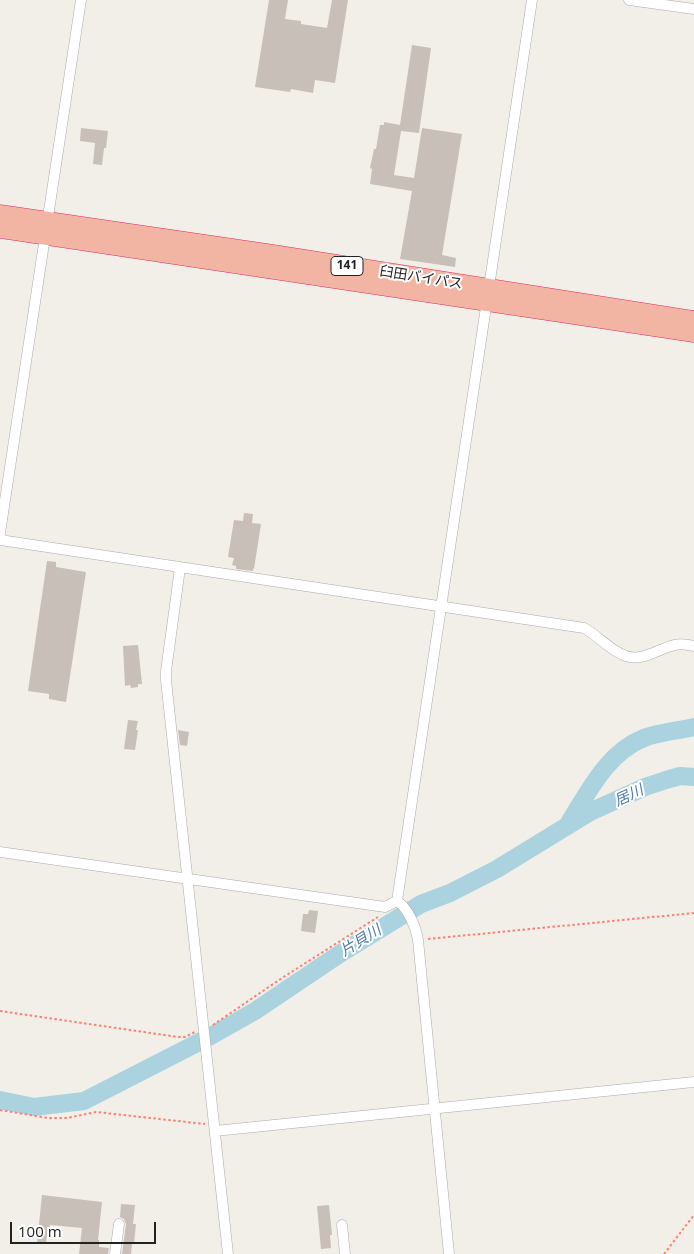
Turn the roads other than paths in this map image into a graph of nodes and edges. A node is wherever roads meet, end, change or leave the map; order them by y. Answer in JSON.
{"nodes":[{"id":1,"x":81,"y":0,"type":"edge"},
{"id":2,"x":532,"y":0,"type":"edge"},
{"id":3,"x":629,"y":0,"type":"edge"},
{"id":4,"x":694,"y":9,"type":"edge"},
{"id":5,"x":0,"y":214,"type":"edge"},
{"id":6,"x":47,"y":228,"type":"junction"},
{"id":7,"x":0,"y":229,"type":"edge"},
{"id":8,"x":488,"y":295,"type":"junction"},
{"id":9,"x":694,"y":320,"type":"edge"},
{"id":10,"x":694,"y":333,"type":"edge"},
{"id":11,"x":0,"y":540,"type":"edge"},
{"id":12,"x":180,"y":568,"type":"junction"},
{"id":13,"x":441,"y":607,"type":"junction"},
{"id":14,"x":694,"y":646,"type":"edge"},
{"id":15,"x":0,"y":852,"type":"edge"},
{"id":16,"x":188,"y":880,"type":"junction"},
{"id":17,"x":397,"y":903,"type":"junction"},
{"id":18,"x":694,"y":1082,"type":"edge"},
{"id":19,"x":435,"y":1108,"type":"junction"},
{"id":20,"x":215,"y":1128,"type":"junction"},
{"id":21,"x":119,"y":1224,"type":"dead end"},
{"id":22,"x":342,"y":1225,"type":"dead end"},
{"id":23,"x":115,"y":1254,"type":"edge"},
{"id":24,"x":228,"y":1254,"type":"edge"},
{"id":25,"x":345,"y":1254,"type":"edge"},
{"id":26,"x":449,"y":1254,"type":"edge"}],
"edges":[{"from":1,"to":6,"type":"street"},
{"from":2,"to":8,"type":"street"},
{"from":3,"to":4,"type":"street"},
{"from":5,"to":6,"type":"highway","name":"臼田バイパス","number":"141"},
{"from":6,"to":7,"type":"highway","name":"臼田バイパス","number":"141"},
{"from":6,"to":8,"type":"highway","name":"臼田バイパス","number":"141"},
{"from":6,"to":11,"type":"street"},
{"from":8,"to":9,"type":"highway","name":"臼田バイパス","number":"141"},
{"from":8,"to":10,"type":"highway","name":"臼田バイパス","number":"141"},
{"from":8,"to":13,"type":"street"},
{"from":11,"to":12,"type":"street"},
{"from":12,"to":13,"type":"street"},
{"from":12,"to":16,"type":"street"},
{"from":13,"to":14,"type":"street"},
{"from":13,"to":17,"type":"street"},
{"from":15,"to":16,"type":"street"},
{"from":16,"to":17,"type":"street"},
{"from":16,"to":20,"type":"street"},
{"from":17,"to":19,"type":"street"},
{"from":18,"to":19,"type":"street"},
{"from":19,"to":20,"type":"street"},
{"from":19,"to":26,"type":"street"},
{"from":20,"to":24,"type":"street"},
{"from":21,"to":23,"type":"street"},
{"from":22,"to":25,"type":"street"}]}
